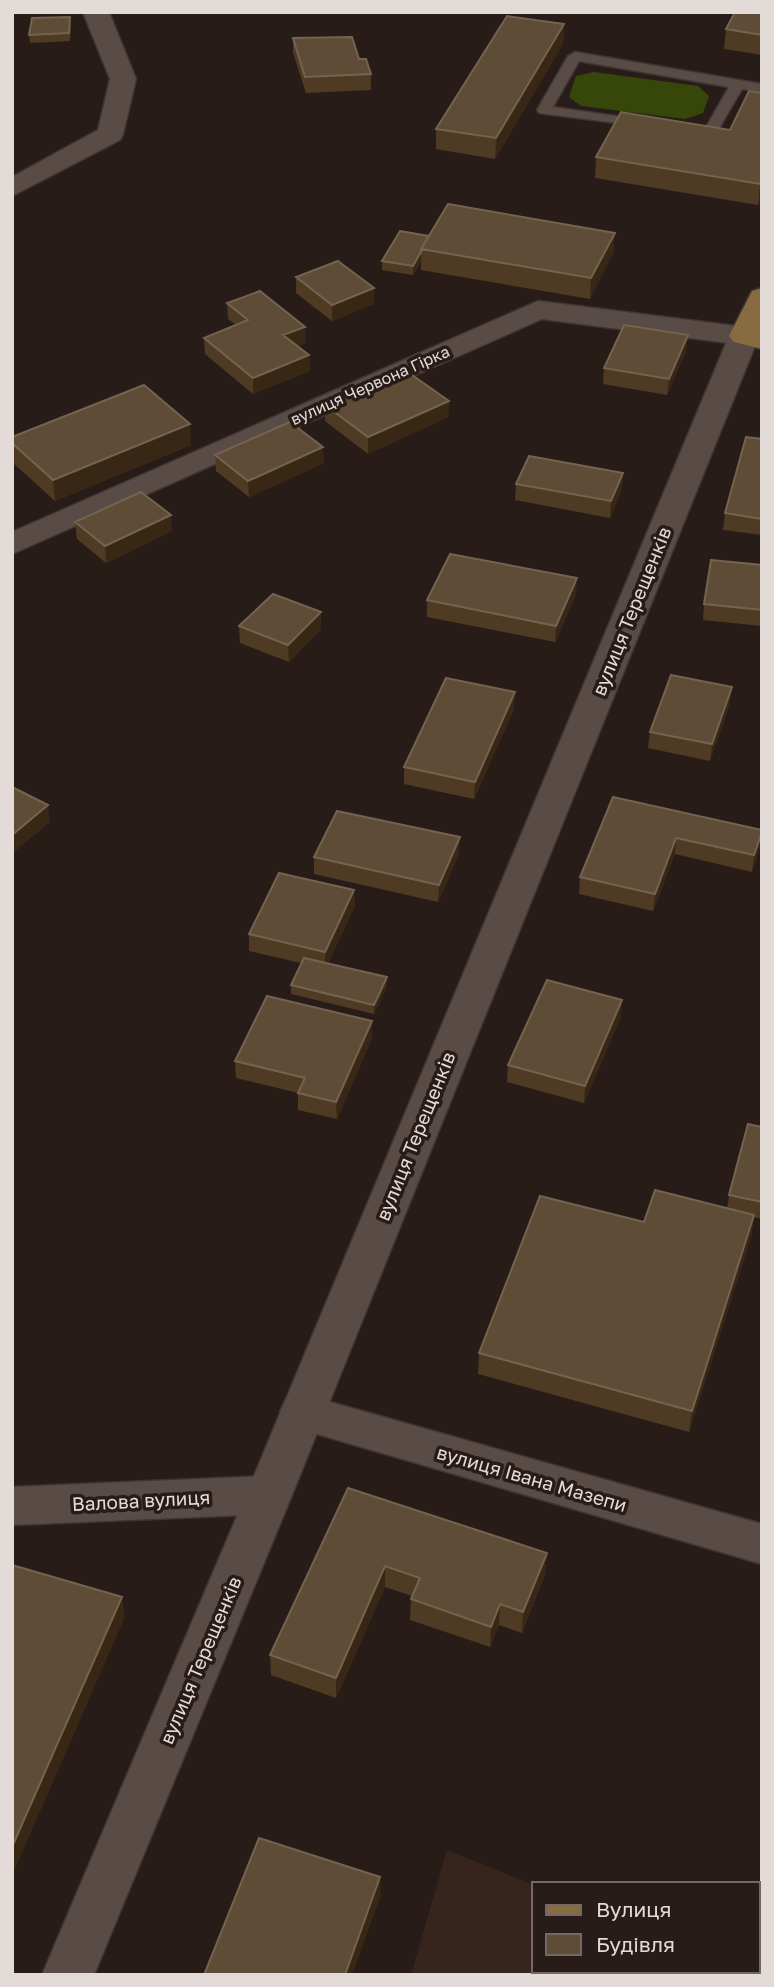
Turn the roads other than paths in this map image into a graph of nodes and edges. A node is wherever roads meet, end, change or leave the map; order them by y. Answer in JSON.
{"nodes":[{"id":1,"x":96,"y":12,"type":"edge"},
{"id":2,"x":737,"y":85,"type":"junction"},
{"id":3,"x":762,"y":88,"type":"edge"},
{"id":4,"x":12,"y":188,"type":"edge"},
{"id":5,"x":762,"y":297,"type":"edge"},
{"id":6,"x":753,"y":338,"type":"edge"},
{"id":7,"x":12,"y":544,"type":"edge"},
{"id":8,"x":302,"y":1412,"type":"junction"},
{"id":9,"x":269,"y":1495,"type":"junction"},
{"id":10,"x":12,"y":1506,"type":"edge"},
{"id":11,"x":762,"y":1545,"type":"edge"},
{"id":12,"x":68,"y":1975,"type":"edge"}],
"edges":[{"from":1,"to":4,"type":"street"},
{"from":2,"to":2,"type":"lane"},
{"from":2,"to":3,"type":"lane"},
{"from":5,"to":6,"type":"main road","name":"вулиця Терещенків"},
{"from":6,"to":7,"type":"street","name":"вулиця Червона Гірка"},
{"from":6,"to":8,"type":"street","name":"вулиця Терещенків"},
{"from":8,"to":9,"type":"street","name":"вулиця Терещенків"},
{"from":8,"to":11,"type":"street","name":"вулиця Івана Мазепи"},
{"from":9,"to":10,"type":"street","name":"Валова вулиця"},
{"from":9,"to":12,"type":"street","name":"вулиця Терещенків"}]}
